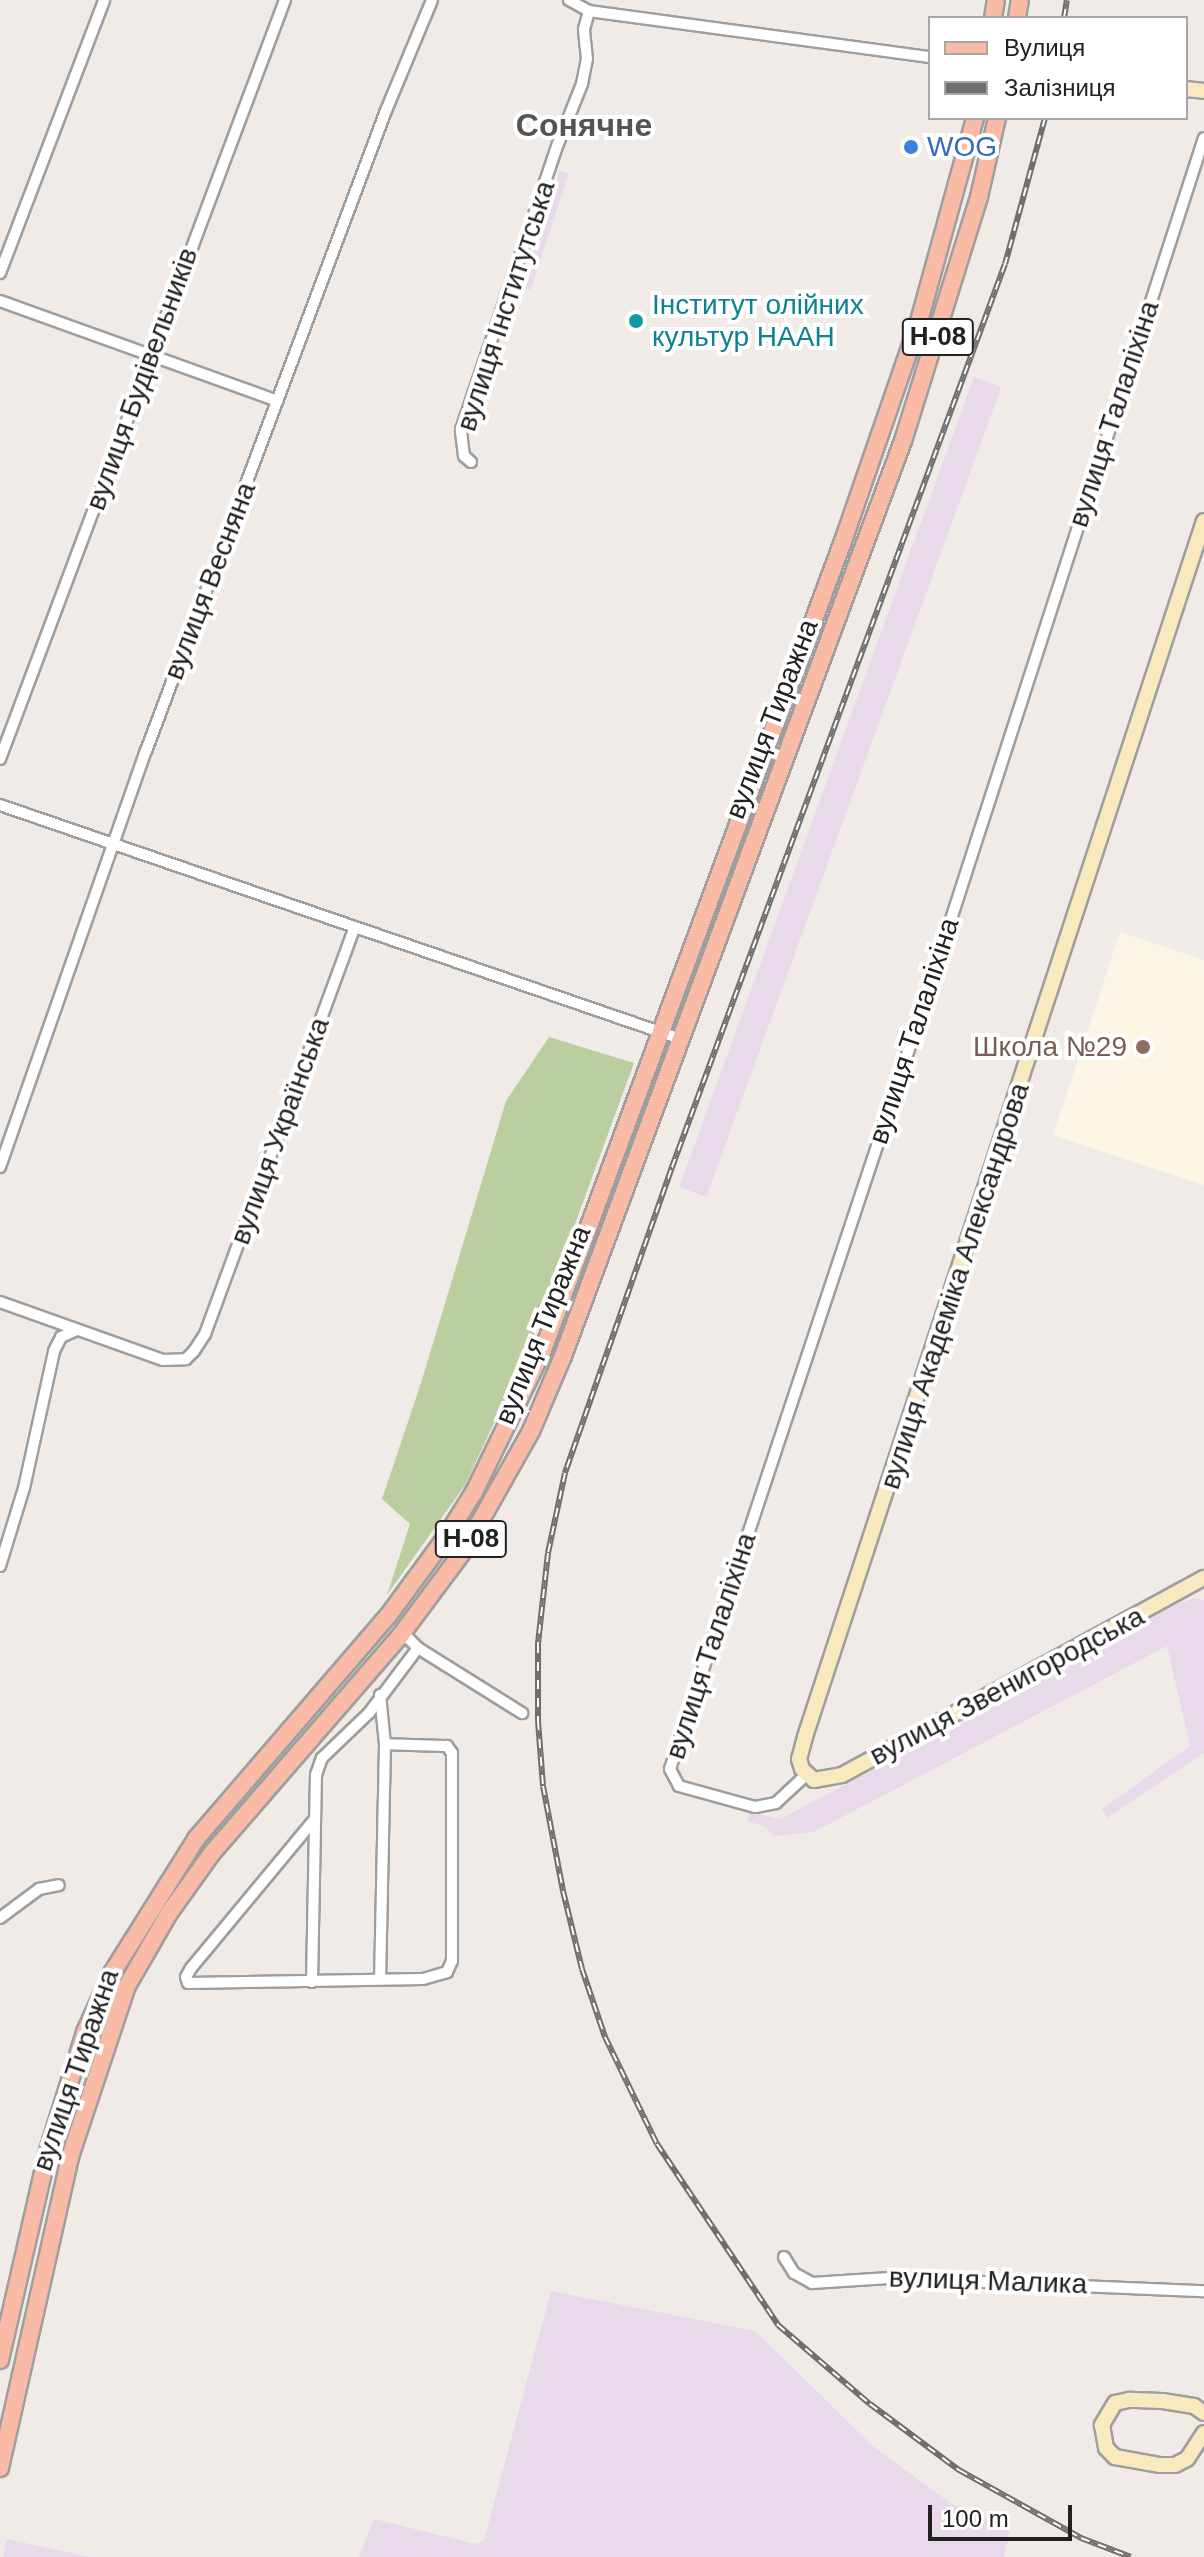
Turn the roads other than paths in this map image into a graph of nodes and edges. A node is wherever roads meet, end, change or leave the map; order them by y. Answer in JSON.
{"nodes":[{"id":1,"x":104,"y":0,"type":"edge"},
{"id":2,"x":285,"y":0,"type":"edge"},
{"id":3,"x":432,"y":0,"type":"edge"},
{"id":4,"x":569,"y":0,"type":"edge"},
{"id":5,"x":589,"y":11,"type":"junction"},
{"id":6,"x":928,"y":57,"type":"edge"},
{"id":7,"x":974,"y":120,"type":"edge"},
{"id":8,"x":997,"y":120,"type":"edge"},
{"id":9,"x":1204,"y":138,"type":"edge"},
{"id":10,"x":0,"y":273,"type":"edge"},
{"id":11,"x":0,"y":301,"type":"edge"},
{"id":12,"x":151,"y":357,"type":"junction"},
{"id":13,"x":278,"y":401,"type":"junction"},
{"id":14,"x":471,"y":462,"type":"dead end"},
{"id":15,"x":1204,"y":521,"type":"edge"},
{"id":16,"x":0,"y":759,"type":"edge"},
{"id":17,"x":0,"y":805,"type":"edge"},
{"id":18,"x":115,"y":845,"type":"junction"},
{"id":19,"x":354,"y":928,"type":"junction"},
{"id":20,"x":659,"y":1033,"type":"junction"},
{"id":21,"x":678,"y":1038,"type":"junction"},
{"id":22,"x":0,"y":1167,"type":"edge"},
{"id":23,"x":0,"y":1302,"type":"edge"},
{"id":24,"x":77,"y":1330,"type":"junction"},
{"id":25,"x":0,"y":1566,"type":"edge"},
{"id":26,"x":1204,"y":1578,"type":"edge"},
{"id":27,"x":388,"y":1616,"type":"junction"},
{"id":28,"x":403,"y":1633,"type":"junction"},
{"id":29,"x":418,"y":1648,"type":"junction"},
{"id":30,"x":380,"y":1695,"type":"junction"},
{"id":31,"x":522,"y":1713,"type":"dead end"},
{"id":32,"x":385,"y":1744,"type":"junction"},
{"id":33,"x":806,"y":1775,"type":"junction"},
{"id":34,"x":314,"y":1820,"type":"junction"},
{"id":35,"x":59,"y":1885,"type":"dead end"},
{"id":36,"x":0,"y":1918,"type":"edge"},
{"id":37,"x":380,"y":1979,"type":"junction"},
{"id":38,"x":312,"y":1982,"type":"junction"},
{"id":39,"x":784,"y":2257,"type":"dead end"},
{"id":40,"x":1204,"y":2291,"type":"edge"},
{"id":41,"x":0,"y":2360,"type":"edge"},
{"id":42,"x":1204,"y":2413,"type":"edge"},
{"id":43,"x":1204,"y":2433,"type":"edge"},
{"id":44,"x":3,"y":2438,"type":"edge"},
{"id":45,"x":0,"y":2468,"type":"edge"}],
"edges":[{"from":1,"to":10,"type":"street"},
{"from":2,"to":12,"type":"street","name":"вулиця Будівельників"},
{"from":3,"to":13,"type":"street","name":"вулиця Весняна"},
{"from":4,"to":5,"type":"street"},
{"from":5,"to":6,"type":"street"},
{"from":5,"to":14,"type":"street","name":"вулиця Інститутська"},
{"from":7,"to":20,"type":"main road","name":"вулиця Тиражна","number":"Н-08"},
{"from":8,"to":21,"type":"main road","name":"вулиця Тиражна","number":"Н-08"},
{"from":9,"to":33,"type":"street","name":"вулиця Талаліхіна"},
{"from":11,"to":12,"type":"street"},
{"from":12,"to":13,"type":"street"},
{"from":12,"to":16,"type":"street","name":"вулиця Будівельників"},
{"from":13,"to":18,"type":"street","name":"вулиця Весняна"},
{"from":15,"to":33,"type":"street","name":"вулиця Академіка Александрова"},
{"from":17,"to":18,"type":"street"},
{"from":18,"to":19,"type":"street"},
{"from":18,"to":22,"type":"street","name":"вулиця Весняна"},
{"from":19,"to":20,"type":"street"},
{"from":19,"to":24,"type":"street","name":"вулиця Українська"},
{"from":20,"to":21,"type":"street"},
{"from":20,"to":27,"type":"main road","name":"вулиця Тиражна","number":"Н-08"},
{"from":21,"to":28,"type":"main road","name":"вулиця Тиражна","number":"Н-08"},
{"from":23,"to":24,"type":"street"},
{"from":24,"to":25,"type":"street"},
{"from":26,"to":33,"type":"street","name":"вулиця Звенигородська"},
{"from":27,"to":28,"type":"main road"},
{"from":27,"to":41,"type":"main road","name":"вулиця Тиражна","number":"Н-08"},
{"from":28,"to":29,"type":"street"},
{"from":28,"to":44,"type":"main road","name":"вулиця Тиражна","number":"Н-08"},
{"from":29,"to":30,"type":"street"},
{"from":29,"to":31,"type":"street"},
{"from":30,"to":32,"type":"street"},
{"from":30,"to":34,"type":"street"},
{"from":32,"to":37,"type":"street"},
{"from":32,"to":37,"type":"street"},
{"from":34,"to":38,"type":"street"},
{"from":34,"to":38,"type":"street"},
{"from":35,"to":36,"type":"street"},
{"from":37,"to":38,"type":"street"},
{"from":39,"to":40,"type":"street","name":"вулиця Малика"},
{"from":42,"to":43,"type":"street"},
{"from":44,"to":45,"type":"main road","name":"вулиця Тиражна","number":"Н-08"}]}
